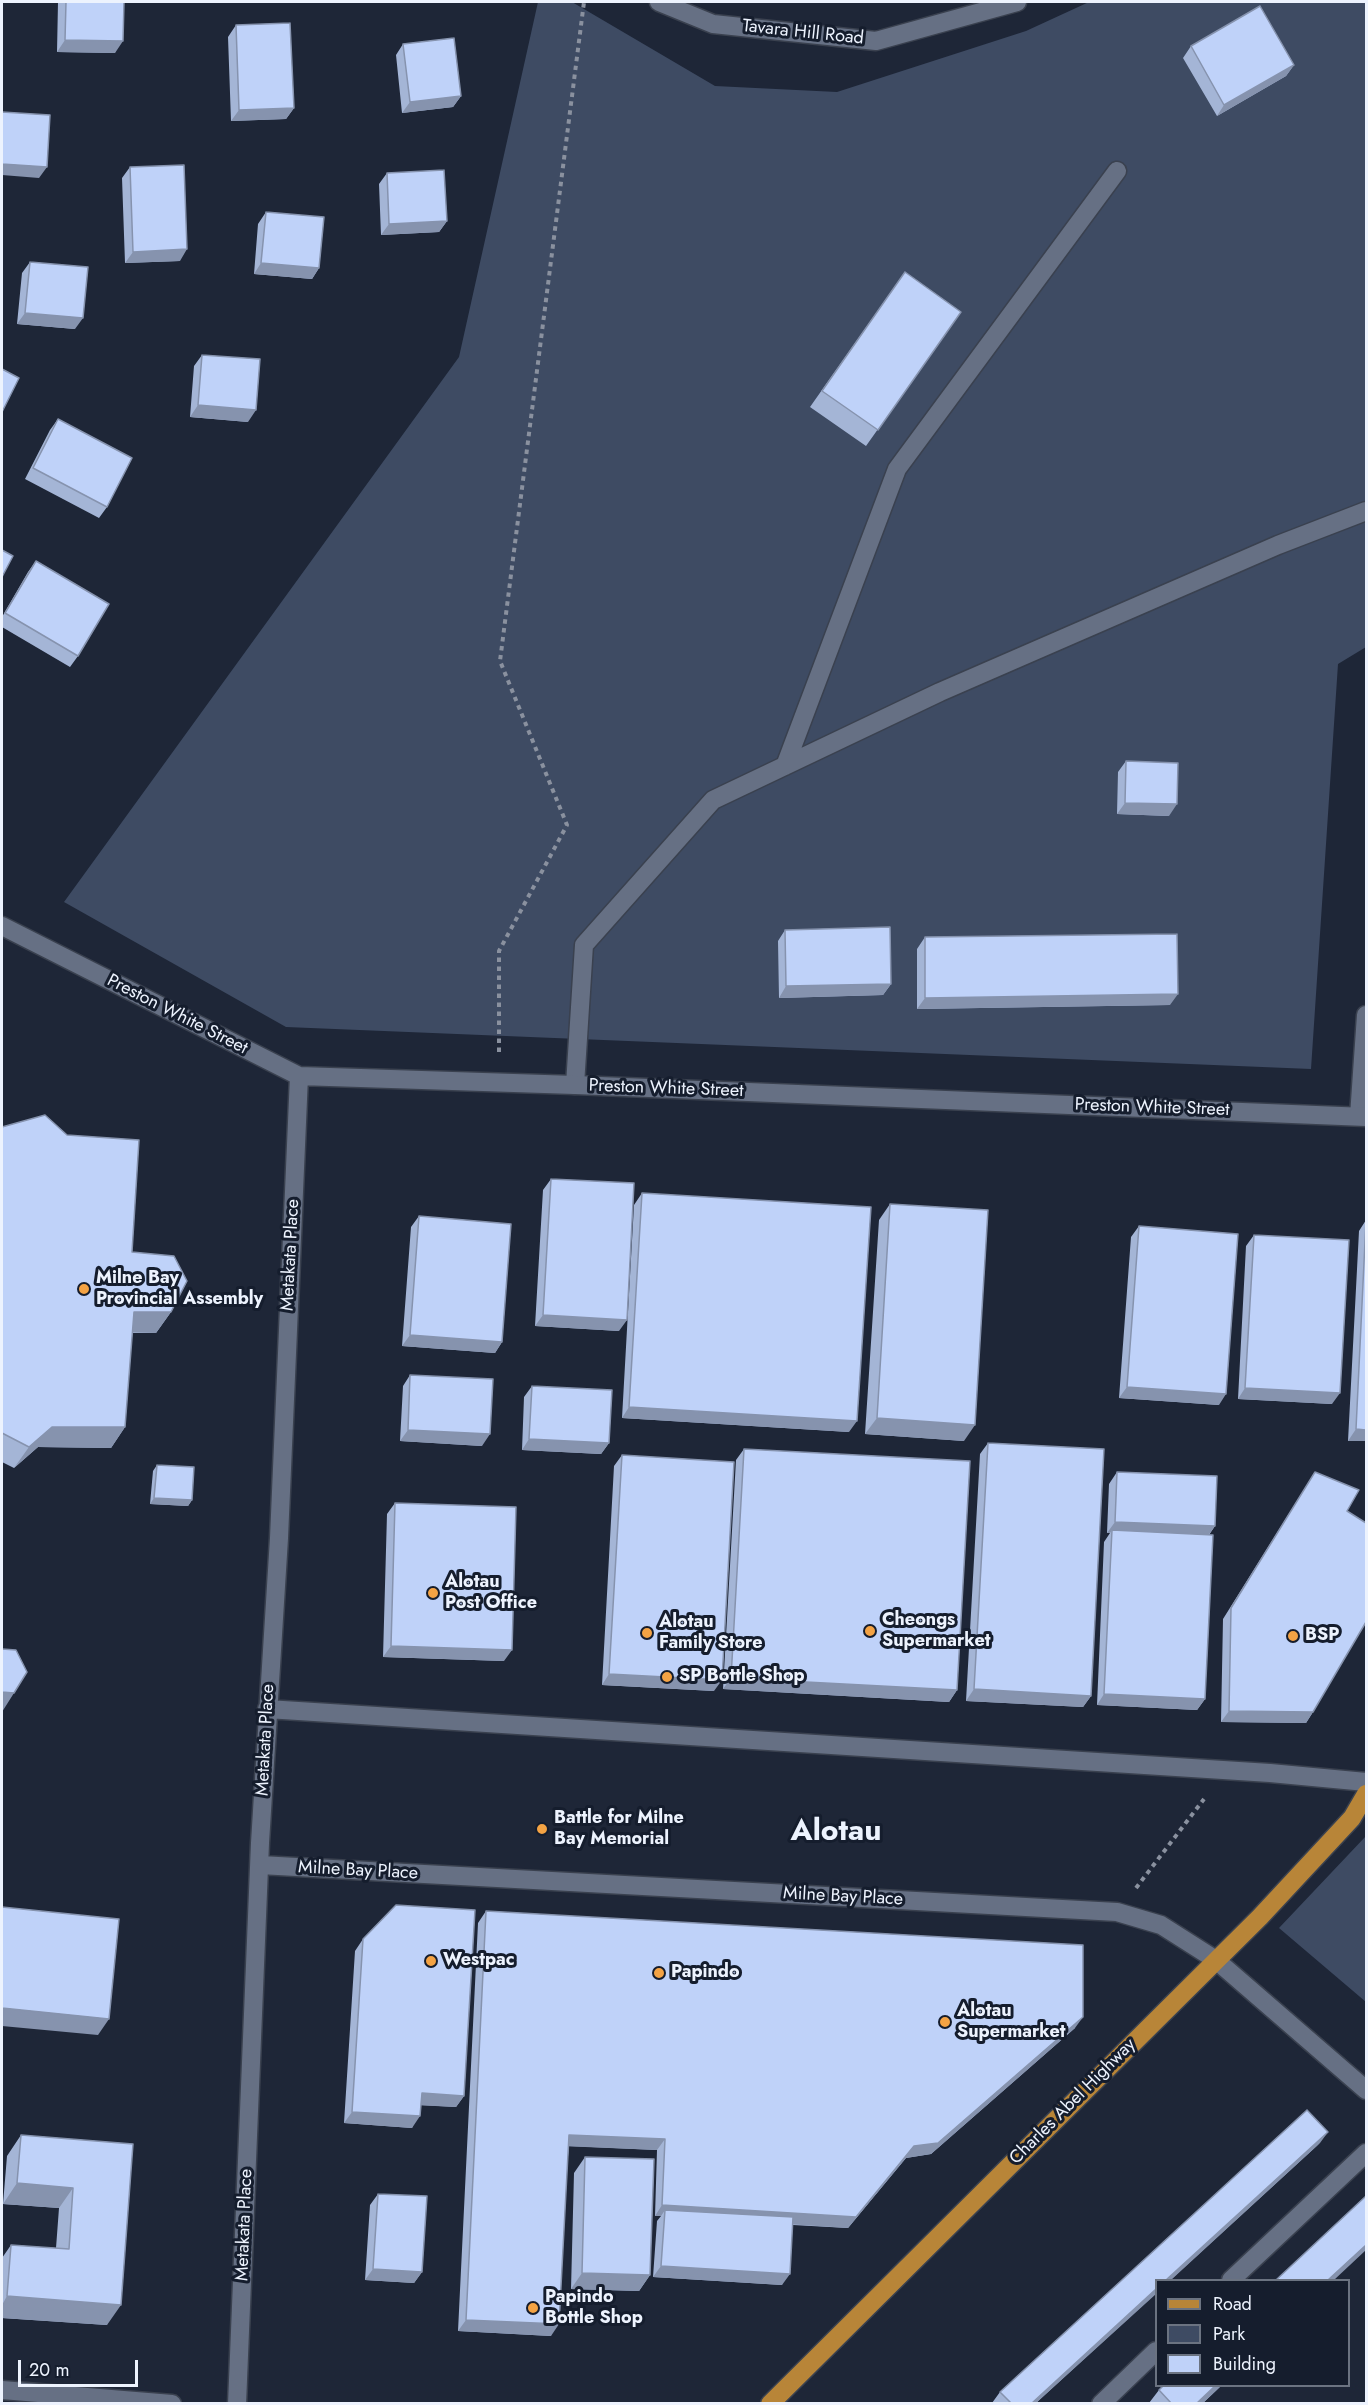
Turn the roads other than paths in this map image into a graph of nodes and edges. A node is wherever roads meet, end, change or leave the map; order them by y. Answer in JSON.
{"nodes":[{"id":1,"x":659,"y":2,"type":"edge"},
{"id":2,"x":1017,"y":2,"type":"edge"},
{"id":3,"x":1118,"y":171,"type":"dead end"},
{"id":4,"x":1366,"y":511,"type":"edge"},
{"id":5,"x":785,"y":766,"type":"junction"},
{"id":6,"x":2,"y":926,"type":"edge"},
{"id":7,"x":1366,"y":1015,"type":"edge"},
{"id":8,"x":299,"y":1076,"type":"junction"},
{"id":9,"x":575,"y":1085,"type":"junction"},
{"id":10,"x":1363,"y":1117,"type":"edge"},
{"id":11,"x":267,"y":1709,"type":"junction"},
{"id":12,"x":1366,"y":1782,"type":"edge"},
{"id":13,"x":1366,"y":1794,"type":"edge"},
{"id":14,"x":260,"y":1865,"type":"junction"},
{"id":15,"x":1216,"y":1960,"type":"junction"},
{"id":16,"x":1366,"y":2090,"type":"edge"},
{"id":17,"x":1366,"y":2153,"type":"edge"},
{"id":18,"x":1232,"y":2279,"type":"edge"},
{"id":19,"x":1155,"y":2352,"type":"edge"},
{"id":20,"x":2,"y":2390,"type":"edge"},
{"id":21,"x":172,"y":2403,"type":"edge"},
{"id":22,"x":237,"y":2403,"type":"edge"},
{"id":23,"x":770,"y":2403,"type":"edge"},
{"id":24,"x":1101,"y":2403,"type":"edge"}],
"edges":[{"from":1,"to":2,"type":"street","name":"Tavara Hill Road"},
{"from":3,"to":5,"type":"street"},
{"from":4,"to":5,"type":"street"},
{"from":5,"to":9,"type":"street"},
{"from":6,"to":8,"type":"street","name":"Preston White Street"},
{"from":7,"to":10,"type":"street"},
{"from":8,"to":9,"type":"street","name":"Preston White Street"},
{"from":8,"to":11,"type":"street","name":"Metakata Place"},
{"from":9,"to":10,"type":"street","name":"Preston White Street"},
{"from":11,"to":12,"type":"street"},
{"from":11,"to":14,"type":"street","name":"Metakata Place"},
{"from":13,"to":15,"type":"main road","name":"Charles Abel Highway"},
{"from":14,"to":15,"type":"street","name":"Milne Bay Place"},
{"from":14,"to":22,"type":"street","name":"Metakata Place"},
{"from":15,"to":16,"type":"street","name":"Milne Bay Place"},
{"from":15,"to":23,"type":"main road","name":"Charles Abel Highway"},
{"from":17,"to":18,"type":"street"},
{"from":19,"to":24,"type":"street"},
{"from":20,"to":21,"type":"street"}]}
